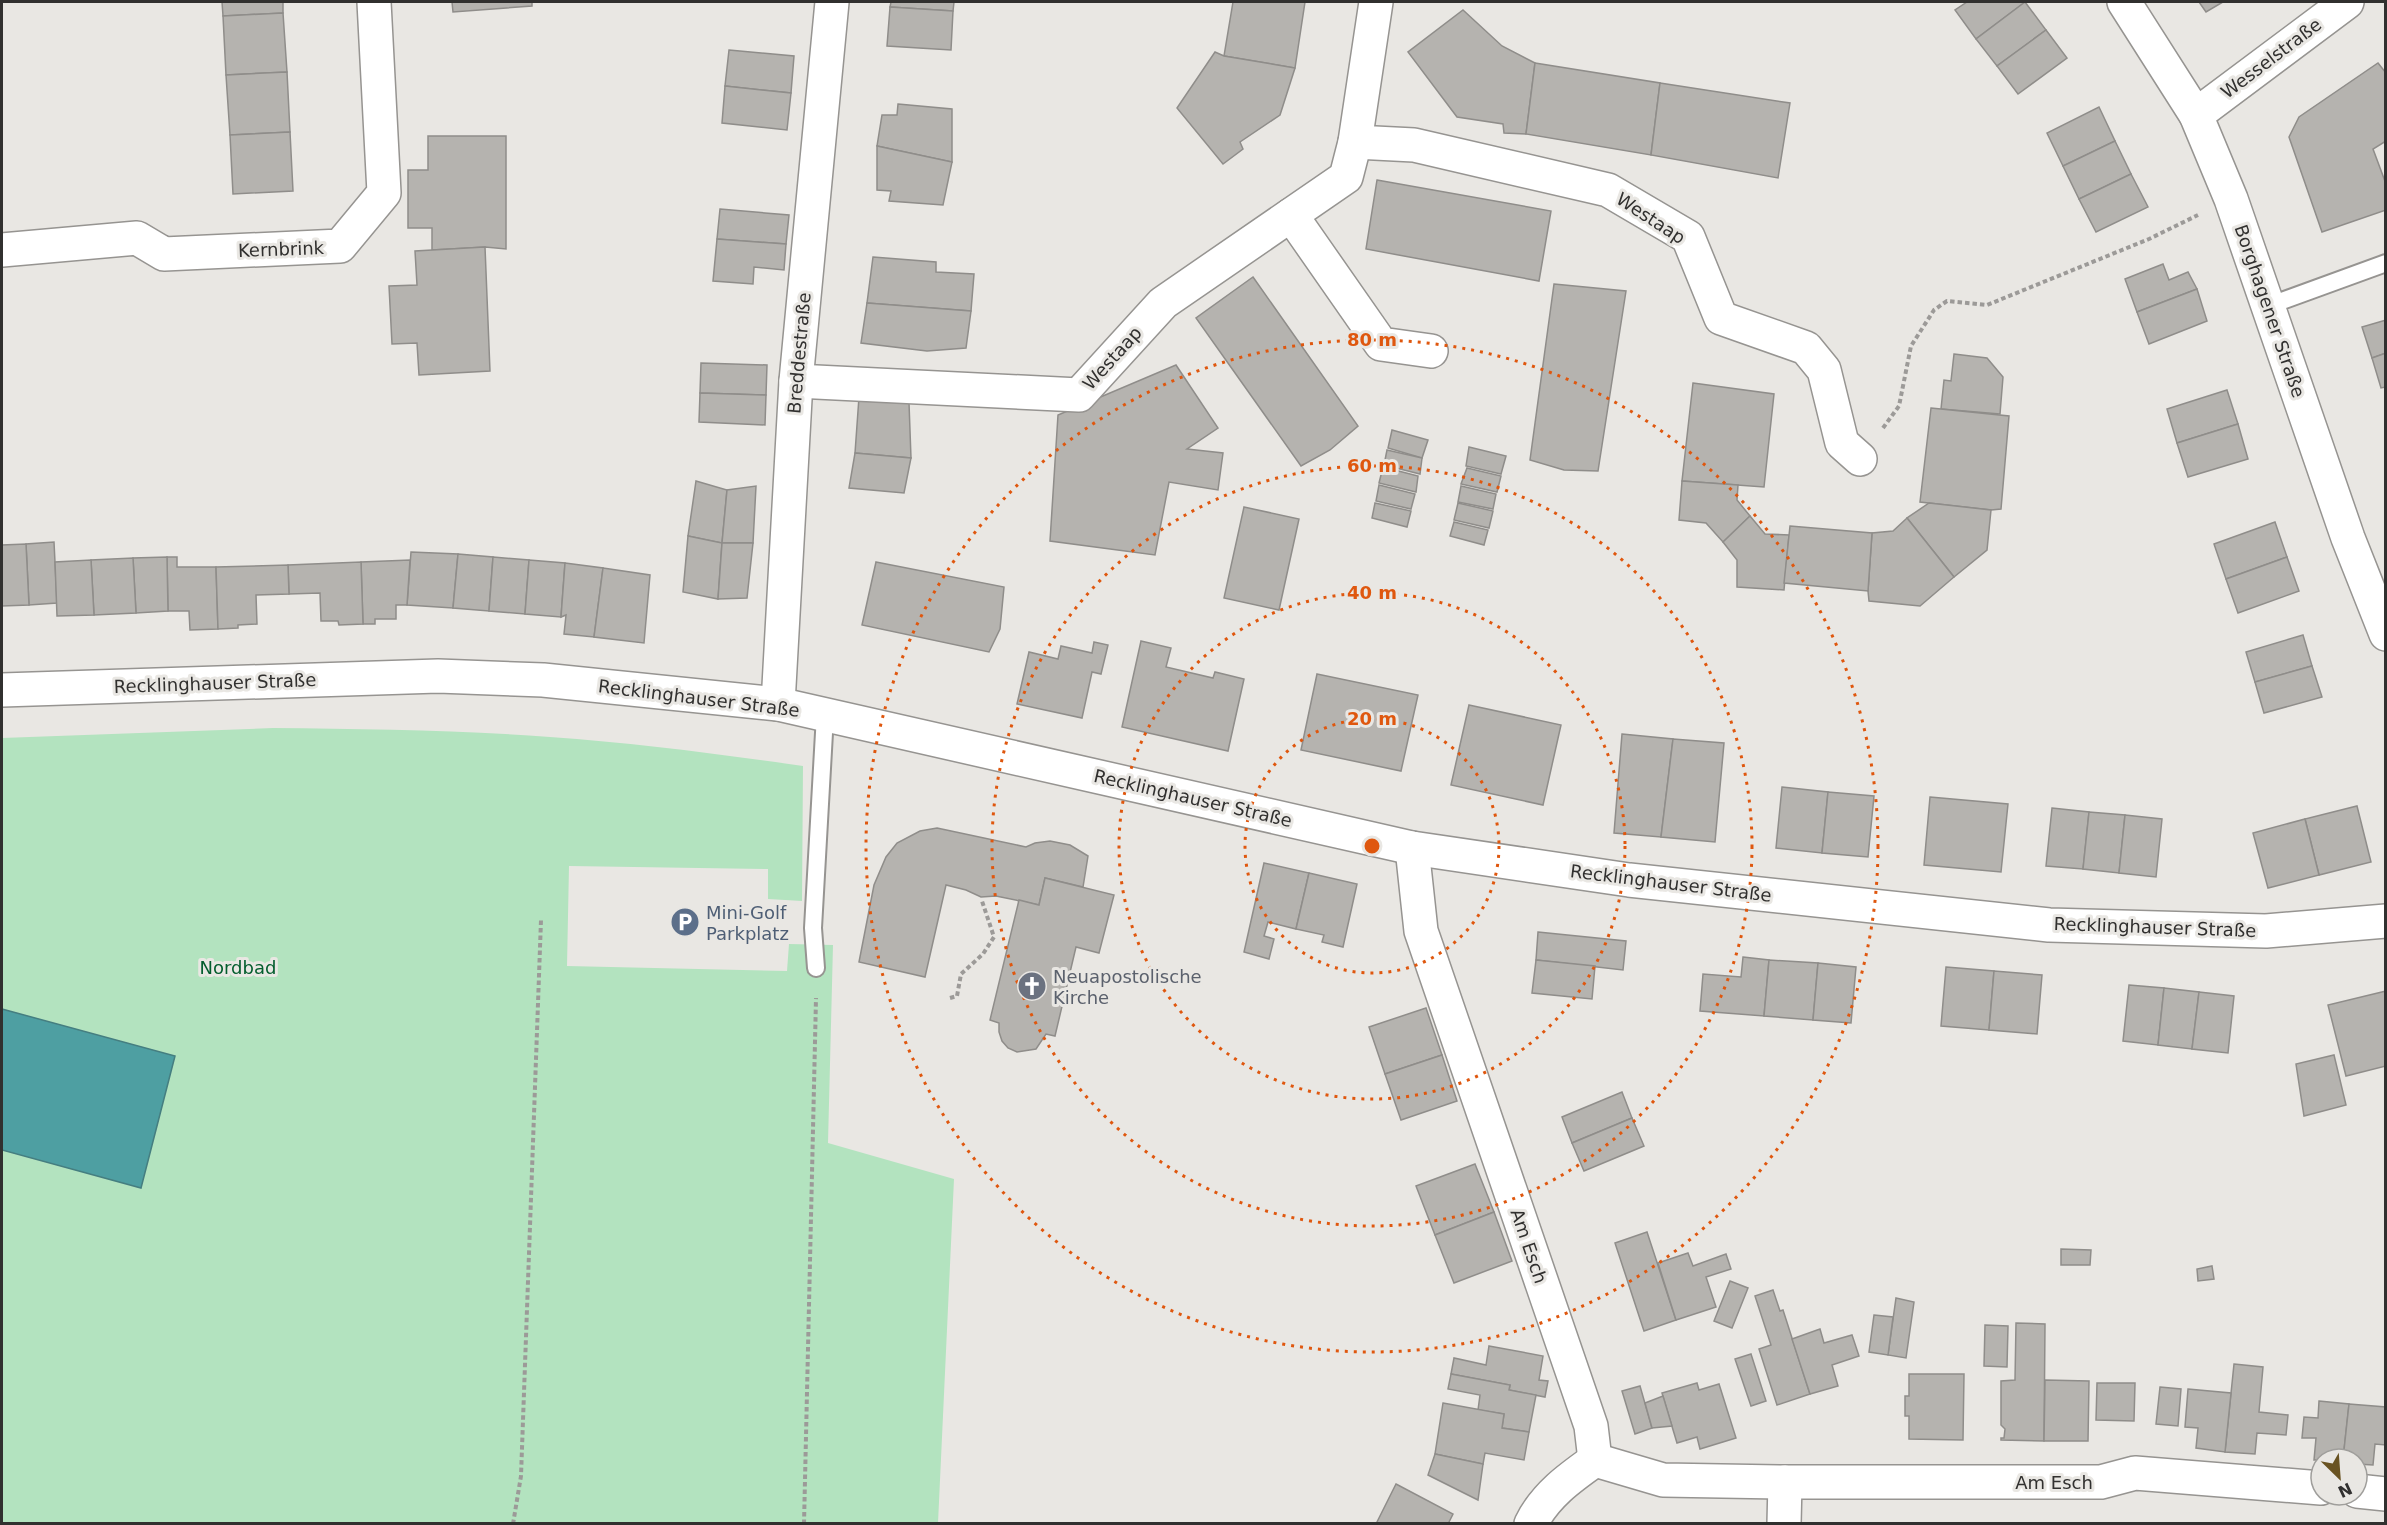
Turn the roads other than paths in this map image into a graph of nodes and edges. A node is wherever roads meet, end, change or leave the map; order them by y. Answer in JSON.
{"nodes":[{"id":1,"x":374,"y":2,"type":"edge"},
{"id":2,"x":832,"y":2,"type":"edge"},
{"id":3,"x":1376,"y":2,"type":"edge"},
{"id":4,"x":2124,"y":2,"type":"edge"},
{"id":5,"x":2347,"y":2,"type":"edge"},
{"id":6,"x":2196,"y":115,"type":"junction"},
{"id":7,"x":1355,"y":142,"type":"junction"},
{"id":8,"x":1291,"y":215,"type":"junction"},
{"id":9,"x":2,"y":250,"type":"edge"},
{"id":10,"x":2385,"y":263,"type":"edge"},
{"id":11,"x":2268,"y":306,"type":"junction"},
{"id":12,"x":1431,"y":351,"type":"dead end"},
{"id":13,"x":796,"y":381,"type":"junction"},
{"id":14,"x":1860,"y":459,"type":"road end"},
{"id":15,"x":2385,"y":634,"type":"edge"},
{"id":16,"x":2,"y":690,"type":"edge"},
{"id":17,"x":778,"y":704,"type":"junction"},
{"id":18,"x":825,"y":715,"type":"junction"},
{"id":19,"x":1412,"y":848,"type":"junction"},
{"id":20,"x":2385,"y":921,"type":"edge"},
{"id":21,"x":816,"y":968,"type":"road end"},
{"id":22,"x":1595,"y":1460,"type":"junction"},
{"id":23,"x":1785,"y":1482,"type":"junction"},
{"id":24,"x":2309,"y":1487,"type":"edge"},
{"id":25,"x":2369,"y":1492,"type":"edge"},
{"id":26,"x":2385,"y":1494,"type":"edge"},
{"id":27,"x":1531,"y":1524,"type":"edge"},
{"id":28,"x":1784,"y":1524,"type":"edge"}],
"edges":[{"from":1,"to":9,"type":"street","name":"Kernbrink"},
{"from":2,"to":13,"type":"street","name":"Breddestraße"},
{"from":3,"to":7,"type":"street","name":"Westaap"},
{"from":4,"to":6,"type":"street","name":"Borghagener Straße"},
{"from":5,"to":6,"type":"street","name":"Wesselstraße"},
{"from":6,"to":11,"type":"street","name":"Borghagener Straße"},
{"from":7,"to":8,"type":"street","name":"Westaap"},
{"from":7,"to":14,"type":"street","name":"Westaap"},
{"from":8,"to":12,"type":"street"},
{"from":8,"to":13,"type":"street","name":"Westaap"},
{"from":10,"to":11,"type":"lane"},
{"from":11,"to":15,"type":"street","name":"Borghagener Straße"},
{"from":13,"to":17,"type":"street","name":"Breddestraße"},
{"from":16,"to":17,"type":"street","name":"Recklinghauser Straße"},
{"from":17,"to":18,"type":"street","name":"Recklinghauser Straße"},
{"from":18,"to":19,"type":"street","name":"Recklinghauser Straße"},
{"from":18,"to":21,"type":"lane"},
{"from":19,"to":20,"type":"street","name":"Recklinghauser Straße"},
{"from":19,"to":22,"type":"street","name":"Am Esch"},
{"from":22,"to":23,"type":"street","name":"Am Esch"},
{"from":22,"to":27,"type":"street"},
{"from":23,"to":24,"type":"street","name":"Am Esch"},
{"from":23,"to":28,"type":"street"},
{"from":25,"to":26,"type":"street"}]}
